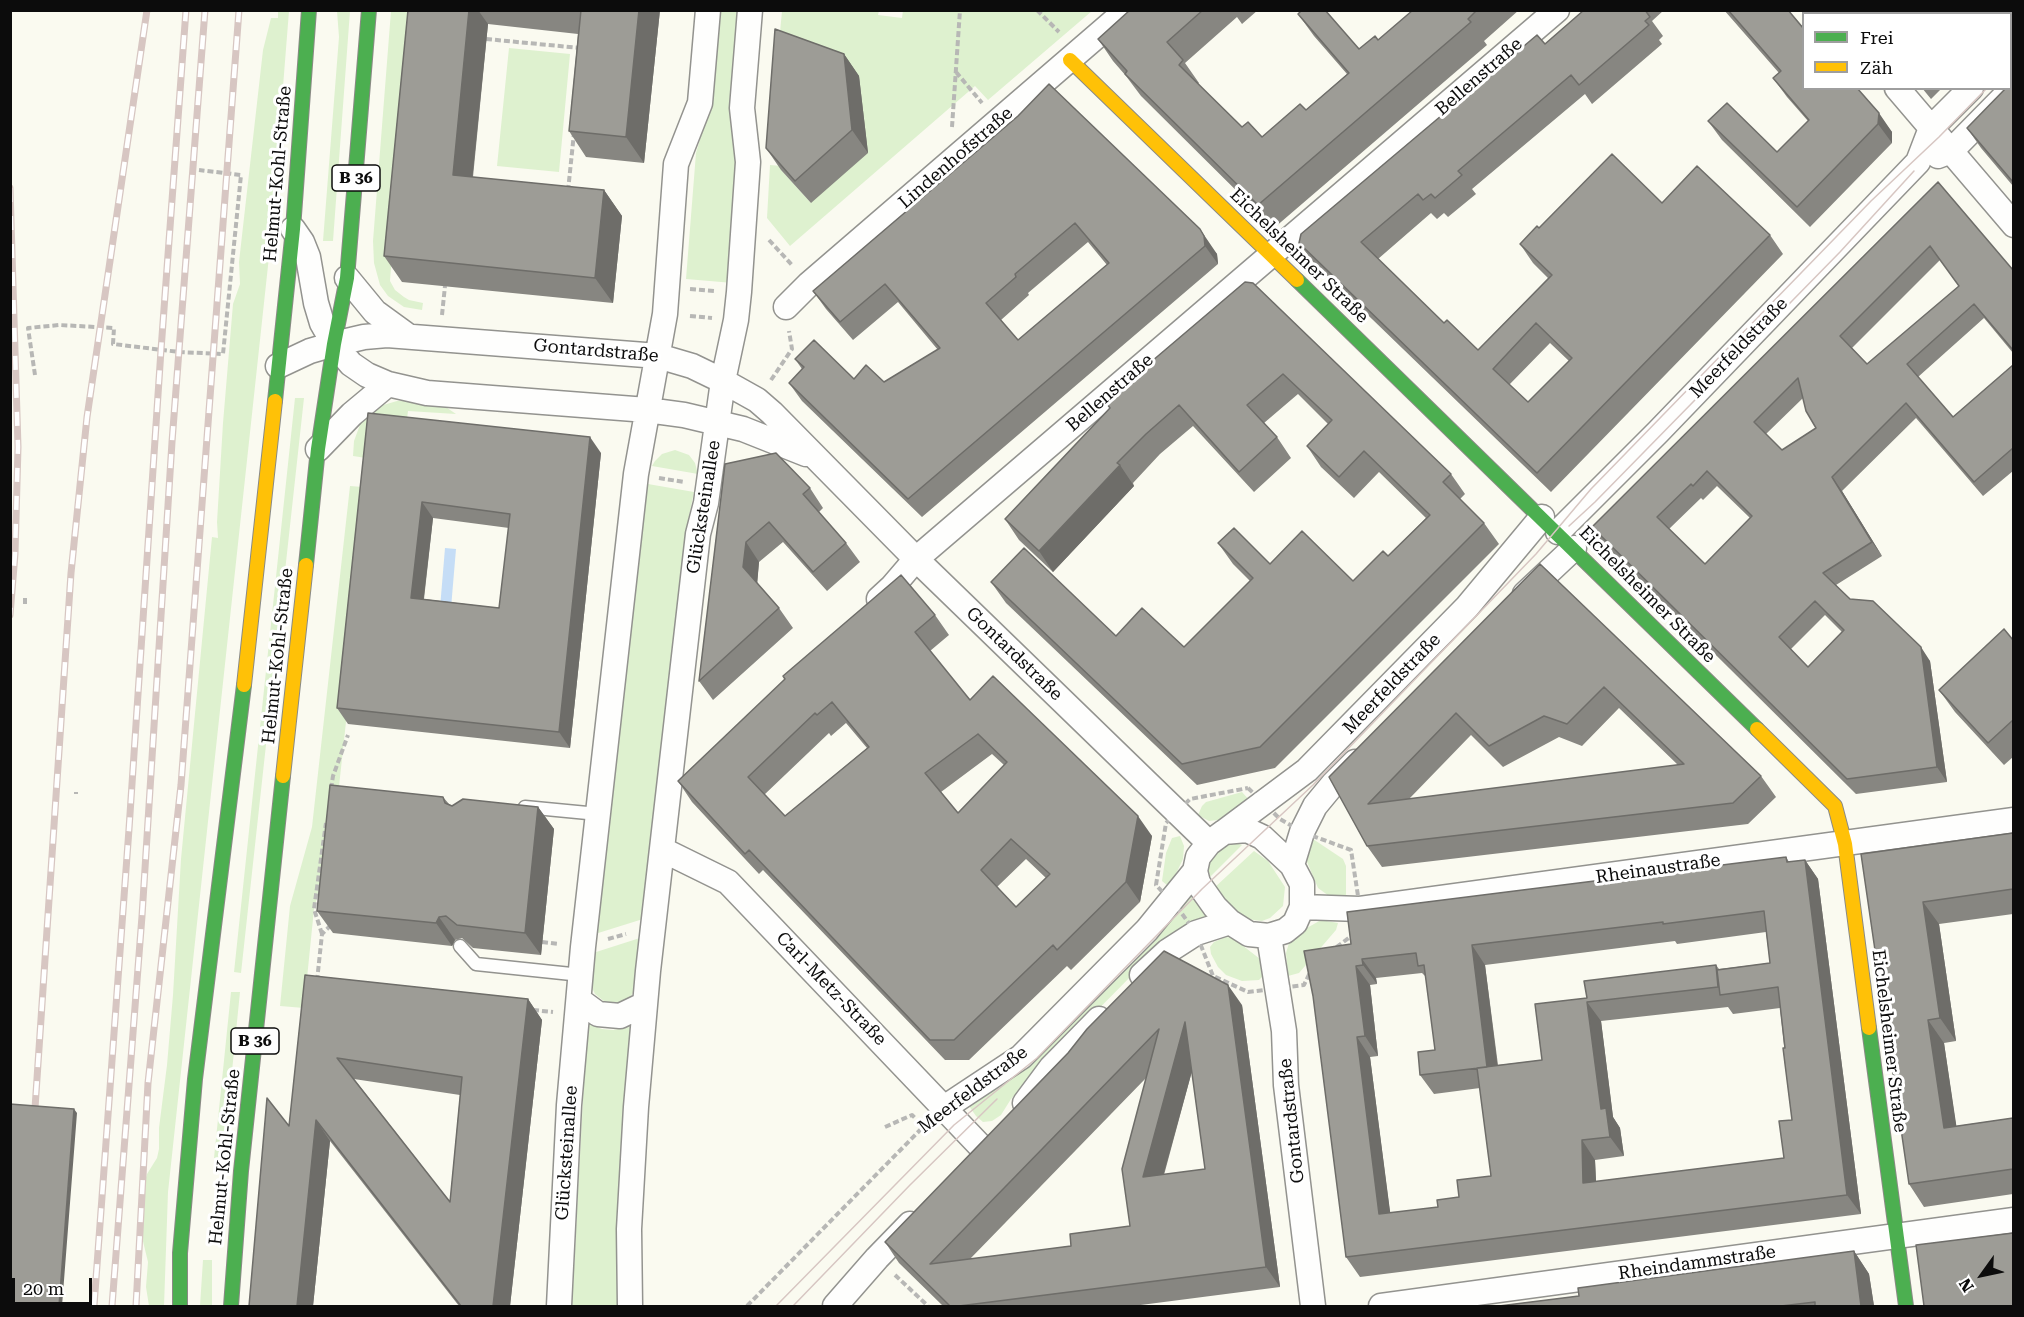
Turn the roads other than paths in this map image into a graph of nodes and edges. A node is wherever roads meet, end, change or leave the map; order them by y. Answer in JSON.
{"nodes":[{"id":1,"x":309,"y":10,"type":"edge"},
{"id":2,"x":369,"y":10,"type":"edge"},
{"id":3,"x":708,"y":10,"type":"edge"},
{"id":4,"x":750,"y":10,"type":"edge"},
{"id":5,"x":1126,"y":10,"type":"edge"},
{"id":6,"x":1557,"y":10,"type":"edge"},
{"id":7,"x":1070,"y":60,"type":"junction"},
{"id":8,"x":1899,"y":90,"type":"edge"},
{"id":9,"x":1969,"y":90,"type":"edge"},
{"id":10,"x":2010,"y":90,"type":"edge"},
{"id":11,"x":1931,"y":128,"type":"junction"},
{"id":12,"x":1951,"y":151,"type":"junction"},
{"id":13,"x":1918,"y":162,"type":"junction"},
{"id":14,"x":2013,"y":225,"type":"edge"},
{"id":15,"x":293,"y":229,"type":"junction"},
{"id":16,"x":1271,"y":255,"type":"junction"},
{"id":17,"x":347,"y":278,"type":"junction"},
{"id":18,"x":786,"y":307,"type":"road end"},
{"id":19,"x":408,"y":336,"type":"junction"},
{"id":20,"x":334,"y":344,"type":"junction"},
{"id":21,"x":658,"y":356,"type":"junction"},
{"id":22,"x":278,"y":366,"type":"junction"},
{"id":23,"x":723,"y":381,"type":"junction"},
{"id":24,"x":388,"y":384,"type":"junction"},
{"id":25,"x":647,"y":410,"type":"junction"},
{"id":26,"x":717,"y":423,"type":"junction"},
{"id":27,"x":318,"y":449,"type":"junction"},
{"id":28,"x":821,"y":462,"type":"junction"},
{"id":29,"x":1558,"y":533,"type":"junction"},
{"id":30,"x":916,"y":559,"type":"junction"},
{"id":31,"x":1512,"y":606,"type":"edge"},
{"id":32,"x":866,"y":610,"type":"edge"},
{"id":33,"x":1374,"y":742,"type":"edge"},
{"id":34,"x":510,"y":806,"type":"edge"},
{"id":35,"x":598,"y":814,"type":"junction"},
{"id":36,"x":2013,"y":820,"type":"edge"},
{"id":37,"x":1216,"y":838,"type":"junction"},
{"id":38,"x":1845,"y":844,"type":"junction"},
{"id":39,"x":663,"y":849,"type":"junction"},
{"id":40,"x":1292,"y":865,"type":"junction"},
{"id":41,"x":1195,"y":871,"type":"junction"},
{"id":42,"x":1302,"y":907,"type":"junction"},
{"id":43,"x":1230,"y":922,"type":"junction"},
{"id":44,"x":1269,"y":936,"type":"junction"},
{"id":45,"x":460,"y":946,"type":"edge"},
{"id":46,"x":581,"y":975,"type":"junction"},
{"id":47,"x":579,"y":1000,"type":"junction"},
{"id":48,"x":645,"y":1004,"type":"junction"},
{"id":49,"x":944,"y":1108,"type":"junction"},
{"id":50,"x":997,"y":1135,"type":"junction"},
{"id":51,"x":965,"y":1168,"type":"edge"},
{"id":52,"x":925,"y":1209,"type":"edge"},
{"id":53,"x":2013,"y":1220,"type":"edge"},
{"id":54,"x":1896,"y":1235,"type":"junction"},
{"id":55,"x":180,"y":1306,"type":"edge"},
{"id":56,"x":231,"y":1306,"type":"edge"},
{"id":57,"x":559,"y":1306,"type":"edge"},
{"id":58,"x":630,"y":1306,"type":"edge"},
{"id":59,"x":835,"y":1306,"type":"edge"},
{"id":60,"x":1313,"y":1306,"type":"edge"},
{"id":61,"x":1381,"y":1306,"type":"edge"},
{"id":62,"x":1905,"y":1306,"type":"edge"}],
"edges":[{"from":1,"to":15,"type":"main road","name":"Helmut-Kohl-Straße"},
{"from":2,"to":17,"type":"main road","name":"Helmut-Kohl-Straße","number":"B 36"},
{"from":3,"to":21,"type":"street","name":"Glücksteinallee"},
{"from":4,"to":23,"type":"street","name":"Glücksteinallee"},
{"from":5,"to":7,"type":"street","name":"Lindenhofstraße"},
{"from":6,"to":16,"type":"street","name":"Bellenstraße"},
{"from":7,"to":16,"type":"main road","name":"Eichelsheimer Straße"},
{"from":7,"to":18,"type":"street","name":"Lindenhofstraße"},
{"from":8,"to":11,"type":"street"},
{"from":9,"to":11,"type":"street","name":"Meerfeldstraße"},
{"from":10,"to":12,"type":"street","name":"Meerfeldstraße"},
{"from":11,"to":12,"type":"street"},
{"from":11,"to":13,"type":"street","name":"Meerfeldstraße"},
{"from":12,"to":13,"type":"street","name":"Meerfeldstraße"},
{"from":12,"to":14,"type":"street"},
{"from":13,"to":29,"type":"street","name":"Meerfeldstraße"},
{"from":15,"to":20,"type":"street","name":"Gontardstraße"},
{"from":15,"to":22,"type":"main road","name":"Helmut-Kohl-Straße"},
{"from":16,"to":29,"type":"main road","name":"Eichelsheimer Straße"},
{"from":16,"to":30,"type":"street","name":"Bellenstraße"},
{"from":17,"to":19,"type":"street"},
{"from":17,"to":20,"type":"main road","name":"Helmut-Kohl-Straße","number":"B 36"},
{"from":19,"to":20,"type":"street","name":"Gontardstraße"},
{"from":19,"to":21,"type":"street","name":"Gontardstraße"},
{"from":20,"to":22,"type":"street","name":"Gontardstraße"},
{"from":20,"to":24,"type":"street","name":"Gontardstraße"},
{"from":20,"to":27,"type":"main road","name":"Helmut-Kohl-Straße","number":"B 36"},
{"from":21,"to":23,"type":"street","name":"Gontardstraße"},
{"from":21,"to":25,"type":"street","name":"Glücksteinallee"},
{"from":22,"to":55,"type":"main road","name":"Helmut-Kohl-Straße"},
{"from":23,"to":26,"type":"street","name":"Glücksteinallee"},
{"from":23,"to":28,"type":"street","name":"Gontardstraße"},
{"from":24,"to":25,"type":"street","name":"Gontardstraße"},
{"from":24,"to":27,"type":"street"},
{"from":25,"to":26,"type":"street","name":"Gontardstraße"},
{"from":25,"to":35,"type":"street","name":"Glücksteinallee"},
{"from":26,"to":28,"type":"street","name":"Gontardstraße"},
{"from":26,"to":39,"type":"street","name":"Glücksteinallee"},
{"from":27,"to":56,"type":"main road","name":"Helmut-Kohl-Straße","number":"B 36"},
{"from":28,"to":30,"type":"street","name":"Gontardstraße"},
{"from":29,"to":31,"type":"street","name":"Meerfeldstraße"},
{"from":29,"to":37,"type":"street","name":"Meerfeldstraße"},
{"from":29,"to":38,"type":"main road","name":"Eichelsheimer Straße"},
{"from":30,"to":32,"type":"street","name":"Bellenstraße"},
{"from":30,"to":37,"type":"street","name":"Gontardstraße"},
{"from":33,"to":40,"type":"street","name":"Meerfeldstraße"},
{"from":34,"to":35,"type":"lane"},
{"from":35,"to":46,"type":"street","name":"Glücksteinallee"},
{"from":36,"to":38,"type":"street","name":"Rheinaustraße"},
{"from":37,"to":40,"type":"street"},
{"from":37,"to":41,"type":"street"},
{"from":38,"to":42,"type":"street","name":"Rheinaustraße"},
{"from":38,"to":54,"type":"main road","name":"Eichelsheimer Straße"},
{"from":39,"to":48,"type":"street","name":"Glücksteinallee"},
{"from":39,"to":49,"type":"street","name":"Carl-Metz-Straße"},
{"from":40,"to":42,"type":"street"},
{"from":41,"to":43,"type":"street"},
{"from":41,"to":49,"type":"street","name":"Meerfeldstraße"},
{"from":42,"to":44,"type":"street"},
{"from":43,"to":44,"type":"street"},
{"from":43,"to":50,"type":"street","name":"Meerfeldstraße"},
{"from":44,"to":60,"type":"street","name":"Gontardstraße"},
{"from":45,"to":46,"type":"lane"},
{"from":46,"to":47,"type":"street","name":"Glücksteinallee"},
{"from":47,"to":48,"type":"street"},
{"from":47,"to":57,"type":"street","name":"Glücksteinallee"},
{"from":48,"to":58,"type":"street","name":"Glücksteinallee"},
{"from":49,"to":50,"type":"street","name":"Carl-Metz-Straße"},
{"from":50,"to":51,"type":"street","name":"Meerfeldstraße"},
{"from":52,"to":59,"type":"street"},
{"from":53,"to":54,"type":"street","name":"Rheindammstraße"},
{"from":54,"to":61,"type":"street","name":"Rheindammstraße"},
{"from":54,"to":62,"type":"main road","name":"Eichelsheimer Straße"}]}
